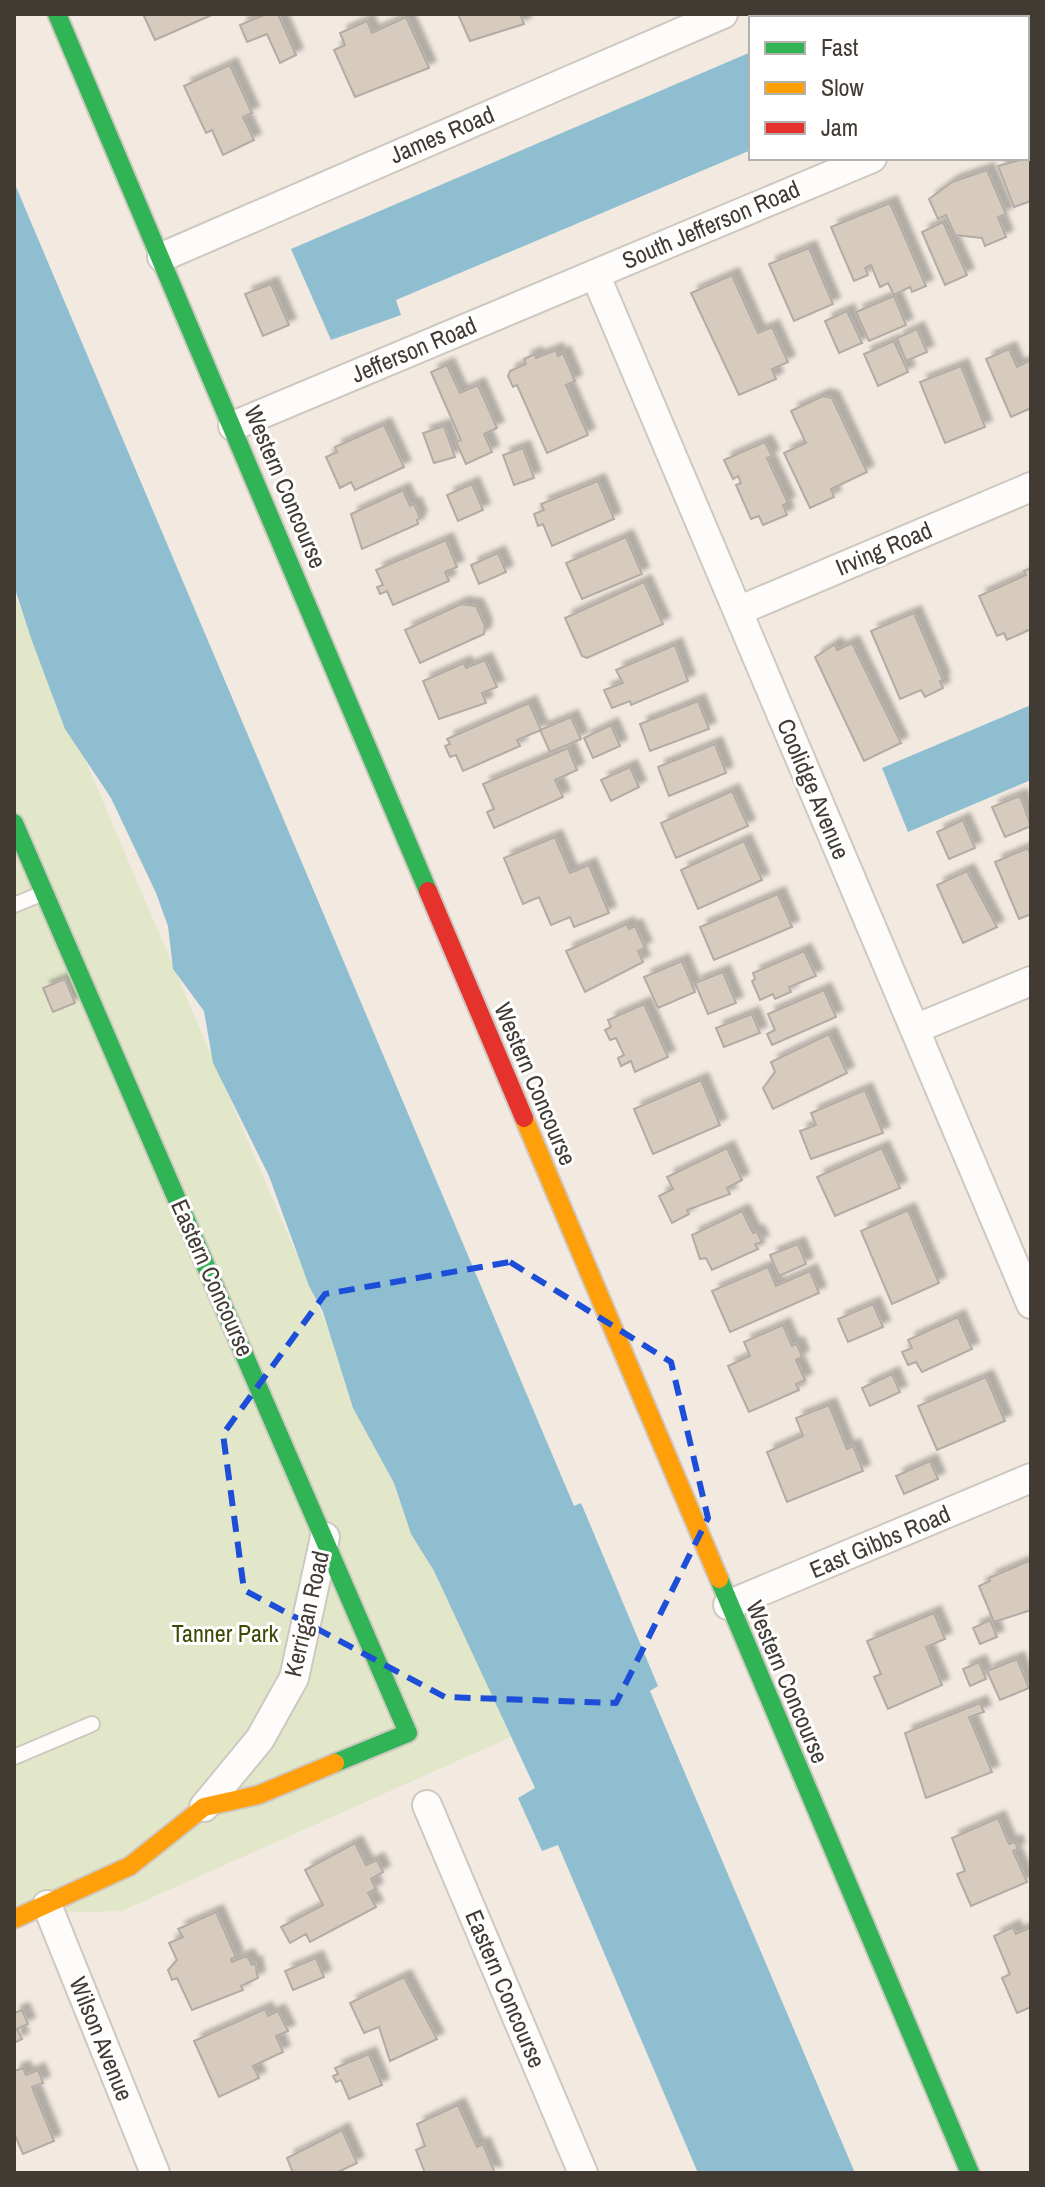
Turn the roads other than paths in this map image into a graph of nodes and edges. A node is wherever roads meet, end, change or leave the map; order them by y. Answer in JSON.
{"nodes":[{"id":1,"x":57,"y":14,"type":"edge"},
{"id":2,"x":723,"y":14,"type":"edge"},
{"id":3,"x":867,"y":160,"type":"edge"},
{"id":4,"x":162,"y":257,"type":"junction"},
{"id":5,"x":595,"y":274,"type":"junction"},
{"id":6,"x":233,"y":426,"type":"junction"},
{"id":7,"x":1031,"y":487,"type":"edge"},
{"id":8,"x":738,"y":611,"type":"junction"},
{"id":9,"x":14,"y":823,"type":"edge"},
{"id":10,"x":45,"y":893,"type":"junction"},
{"id":11,"x":14,"y":905,"type":"edge"},
{"id":12,"x":1031,"y":981,"type":"edge"},
{"id":13,"x":915,"y":1029,"type":"junction"},
{"id":14,"x":1031,"y":1304,"type":"edge"},
{"id":15,"x":1031,"y":1478,"type":"edge"},
{"id":16,"x":325,"y":1537,"type":"junction"},
{"id":17,"x":728,"y":1605,"type":"junction"},
{"id":18,"x":92,"y":1724,"type":"dead end"},
{"id":19,"x":408,"y":1733,"type":"joint"},
{"id":20,"x":14,"y":1757,"type":"edge"},
{"id":21,"x":427,"y":1805,"type":"dead end"},
{"id":22,"x":204,"y":1807,"type":"junction"},
{"id":23,"x":47,"y":1905,"type":"junction"},
{"id":24,"x":14,"y":1919,"type":"edge"},
{"id":25,"x":155,"y":2173,"type":"edge"},
{"id":26,"x":583,"y":2173,"type":"edge"},
{"id":27,"x":970,"y":2173,"type":"edge"}],
"edges":[{"from":1,"to":4,"type":"street","name":"Western Concourse"},
{"from":2,"to":4,"type":"street","name":"James Road"},
{"from":3,"to":5,"type":"street","name":"South Jefferson Road"},
{"from":4,"to":6,"type":"street","name":"Western Concourse"},
{"from":5,"to":6,"type":"street","name":"Jefferson Road"},
{"from":5,"to":8,"type":"street","name":"Coolidge Avenue"},
{"from":6,"to":17,"type":"street","name":"Western Concourse"},
{"from":7,"to":8,"type":"street","name":"Irving Road"},
{"from":8,"to":13,"type":"street","name":"Coolidge Avenue"},
{"from":9,"to":10,"type":"street","name":"Eastern Concourse"},
{"from":10,"to":11,"type":"lane"},
{"from":10,"to":16,"type":"street","name":"Eastern Concourse"},
{"from":12,"to":13,"type":"street"},
{"from":13,"to":14,"type":"street","name":"Coolidge Avenue"},
{"from":15,"to":17,"type":"street","name":"East Gibbs Road"},
{"from":16,"to":19,"type":"street","name":"Eastern Concourse"},
{"from":16,"to":22,"type":"street","name":"Kerrigan Road"},
{"from":17,"to":27,"type":"street","name":"Western Concourse"},
{"from":18,"to":20,"type":"lane"},
{"from":19,"to":22,"type":"street","name":"Kerrigan Road"},
{"from":21,"to":26,"type":"street","name":"Eastern Concourse"},
{"from":22,"to":23,"type":"street","name":"Kerrigan Road"},
{"from":23,"to":24,"type":"street","name":"Kerrigan Road"},
{"from":23,"to":25,"type":"street","name":"Wilson Avenue"}]}
